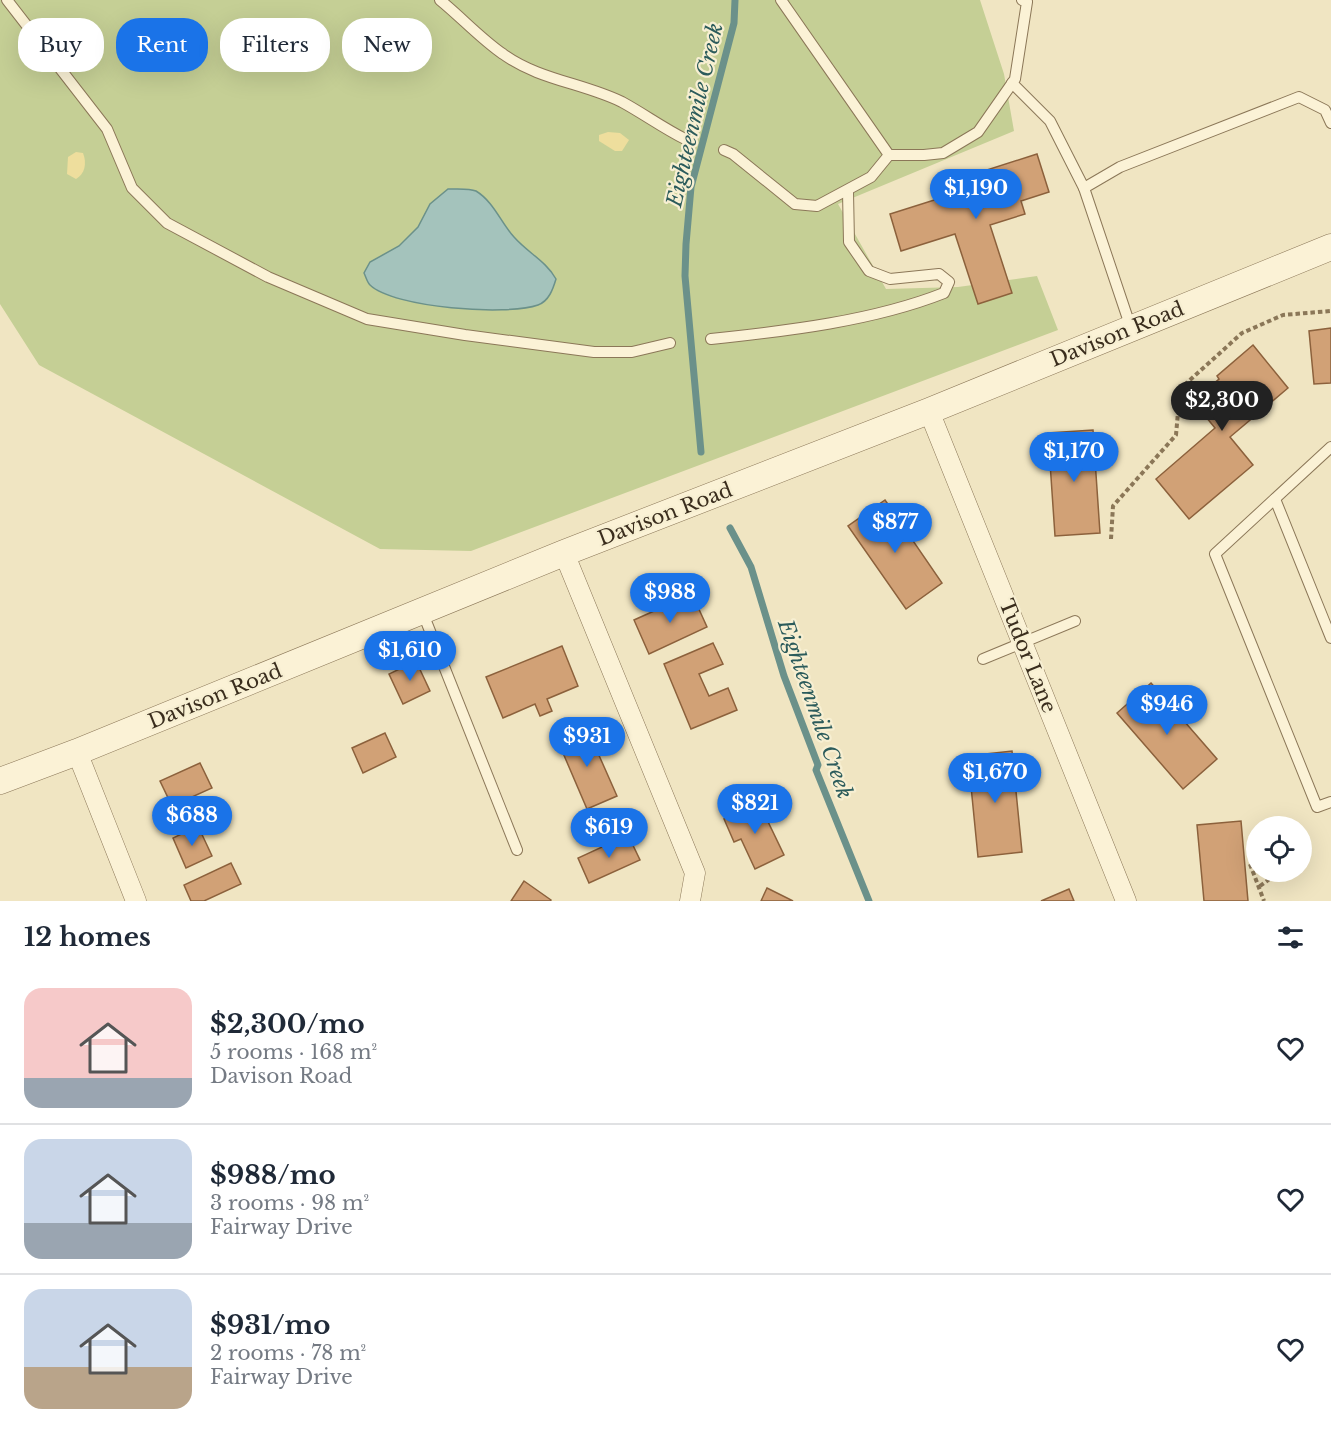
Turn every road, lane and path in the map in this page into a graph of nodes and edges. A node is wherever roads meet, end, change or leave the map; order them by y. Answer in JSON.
{"nodes":[{"id":1,"x":7,"y":0,"type":"edge"},
{"id":2,"x":440,"y":0,"type":"edge"},
{"id":3,"x":781,"y":0,"type":"edge"},
{"id":4,"x":1022,"y":0,"type":"edge"},
{"id":5,"x":1012,"y":83,"type":"junction"},
{"id":6,"x":1331,"y":123,"type":"edge"},
{"id":7,"x":685,"y":139,"type":"dead end"},
{"id":8,"x":724,"y":150,"type":"dead end"},
{"id":9,"x":889,"y":155,"type":"junction"},
{"id":10,"x":1084,"y":188,"type":"junction"},
{"id":11,"x":848,"y":192,"type":"junction"},
{"id":12,"x":1331,"y":247,"type":"edge"},
{"id":13,"x":1331,"y":312,"type":"edge"},
{"id":14,"x":1131,"y":328,"type":"junction"},
{"id":15,"x":711,"y":339,"type":"dead end"},
{"id":16,"x":670,"y":343,"type":"dead end"},
{"id":17,"x":929,"y":411,"type":"junction"},
{"id":18,"x":1331,"y":447,"type":"edge"},
{"id":19,"x":1275,"y":499,"type":"junction"},
{"id":20,"x":1111,"y":539,"type":"dead end"},
{"id":21,"x":564,"y":553,"type":"junction"},
{"id":22,"x":422,"y":611,"type":"junction"},
{"id":23,"x":1075,"y":621,"type":"dead end"},
{"id":24,"x":1331,"y":638,"type":"edge"},
{"id":25,"x":1022,"y":642,"type":"junction"},
{"id":26,"x":983,"y":659,"type":"dead end"},
{"id":27,"x":77,"y":752,"type":"junction"},
{"id":28,"x":0,"y":782,"type":"edge"},
{"id":29,"x":1331,"y":802,"type":"edge"},
{"id":30,"x":517,"y":850,"type":"dead end"},
{"id":31,"x":1258,"y":882,"type":"edge"},
{"id":32,"x":1265,"y":882,"type":"edge"},
{"id":33,"x":1260,"y":886,"type":"junction"},
{"id":34,"x":136,"y":901,"type":"edge"},
{"id":35,"x":690,"y":901,"type":"edge"},
{"id":36,"x":1126,"y":901,"type":"edge"},
{"id":37,"x":1264,"y":901,"type":"edge"}],
"edges":[{"from":1,"to":16,"type":"lane"},
{"from":2,"to":7,"type":"lane"},
{"from":3,"to":9,"type":"lane"},
{"from":4,"to":5,"type":"lane"},
{"from":5,"to":9,"type":"lane"},
{"from":5,"to":10,"type":"lane"},
{"from":6,"to":10,"type":"lane"},
{"from":8,"to":11,"type":"lane"},
{"from":9,"to":11,"type":"lane"},
{"from":10,"to":14,"type":"lane"},
{"from":11,"to":15,"type":"lane"},
{"from":12,"to":14,"type":"street","name":"Davison Road"},
{"from":13,"to":20,"type":"path"},
{"from":14,"to":17,"type":"street","name":"Davison Road"},
{"from":17,"to":21,"type":"street","name":"Davison Road"},
{"from":17,"to":25,"type":"street","name":"Tudor Lane"},
{"from":18,"to":19,"type":"lane"},
{"from":19,"to":24,"type":"lane"},
{"from":19,"to":29,"type":"lane"},
{"from":21,"to":22,"type":"street","name":"Davison Road"},
{"from":21,"to":35,"type":"street"},
{"from":22,"to":27,"type":"street","name":"Davison Road"},
{"from":22,"to":30,"type":"lane"},
{"from":23,"to":25,"type":"lane"},
{"from":25,"to":26,"type":"lane"},
{"from":25,"to":36,"type":"street","name":"Tudor Lane"},
{"from":27,"to":28,"type":"street","name":"Davison Road"},
{"from":27,"to":34,"type":"street"},
{"from":31,"to":33,"type":"path"},
{"from":32,"to":33,"type":"path"},
{"from":33,"to":37,"type":"path"}]}
